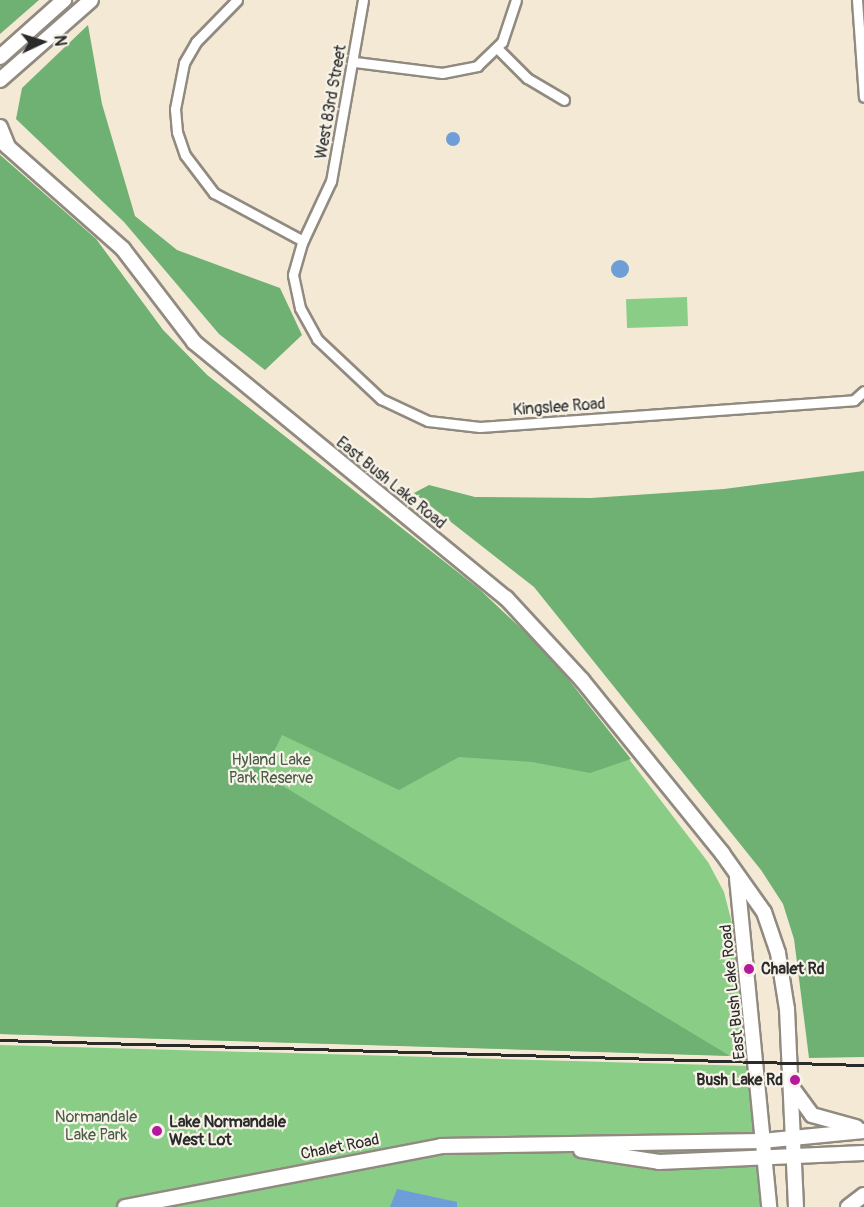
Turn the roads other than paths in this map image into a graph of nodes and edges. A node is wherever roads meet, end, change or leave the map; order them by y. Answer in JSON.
{"nodes":[{"id":1,"x":64,"y":0,"type":"edge"},
{"id":2,"x":91,"y":0,"type":"edge"},
{"id":3,"x":237,"y":0,"type":"edge"},
{"id":4,"x":363,"y":0,"type":"edge"},
{"id":5,"x":516,"y":0,"type":"edge"},
{"id":6,"x":857,"y":0,"type":"edge"},
{"id":7,"x":498,"y":49,"type":"junction"},
{"id":8,"x":0,"y":57,"type":"edge"},
{"id":9,"x":355,"y":62,"type":"junction"},
{"id":10,"x":5,"y":75,"type":"edge"},
{"id":11,"x":0,"y":88,"type":"edge"},
{"id":12,"x":864,"y":97,"type":"edge"},
{"id":13,"x":564,"y":100,"type":"dead end"},
{"id":14,"x":0,"y":127,"type":"edge"},
{"id":15,"x":4,"y":144,"type":"edge"},
{"id":16,"x":303,"y":241,"type":"junction"},
{"id":17,"x":300,"y":308,"type":"joint"},
{"id":18,"x":864,"y":391,"type":"edge"},
{"id":19,"x":736,"y":876,"type":"junction"},
{"id":20,"x":789,"y":1082,"type":"junction"},
{"id":21,"x":864,"y":1129,"type":"edge"},
{"id":22,"x":790,"y":1139,"type":"junction"},
{"id":23,"x":762,"y":1141,"type":"junction"},
{"id":24,"x":564,"y":1146,"type":"junction"},
{"id":25,"x":864,"y":1153,"type":"edge"},
{"id":26,"x":792,"y":1159,"type":"junction"},
{"id":27,"x":764,"y":1160,"type":"junction"},
{"id":28,"x":864,"y":1195,"type":"edge"},
{"id":29,"x":124,"y":1207,"type":"edge"},
{"id":30,"x":768,"y":1207,"type":"edge"},
{"id":31,"x":795,"y":1207,"type":"edge"},
{"id":32,"x":849,"y":1207,"type":"edge"}],
"edges":[{"from":1,"to":8,"type":"street"},
{"from":2,"to":10,"type":"street"},
{"from":3,"to":16,"type":"street"},
{"from":4,"to":9,"type":"street","name":"West 83rd Street"},
{"from":5,"to":7,"type":"street"},
{"from":6,"to":12,"type":"street"},
{"from":7,"to":9,"type":"street"},
{"from":7,"to":13,"type":"street"},
{"from":9,"to":16,"type":"street","name":"West 83rd Street"},
{"from":10,"to":11,"type":"street"},
{"from":14,"to":15,"type":"street"},
{"from":15,"to":19,"type":"street","name":"East Bush Lake Road"},
{"from":16,"to":17,"type":"street","name":"West 83rd Street"},
{"from":17,"to":18,"type":"street","name":"Kingslee Road"},
{"from":19,"to":20,"type":"street","name":"East Bush Lake Road"},
{"from":19,"to":23,"type":"street","name":"East Bush Lake Road"},
{"from":20,"to":21,"type":"street"},
{"from":20,"to":22,"type":"street","name":"East Bush Lake Road"},
{"from":21,"to":22,"type":"street"},
{"from":22,"to":23,"type":"street","name":"Chalet Road"},
{"from":22,"to":26,"type":"street","name":"East Bush Lake Road"},
{"from":23,"to":24,"type":"street","name":"Chalet Road"},
{"from":23,"to":27,"type":"street","name":"East Bush Lake Road"},
{"from":24,"to":27,"type":"street","name":"Chalet Road"},
{"from":24,"to":29,"type":"street","name":"Chalet Road"},
{"from":25,"to":26,"type":"street"},
{"from":26,"to":27,"type":"street","name":"Chalet Road"},
{"from":26,"to":31,"type":"street","name":"East Bush Lake Road"},
{"from":27,"to":30,"type":"street","name":"East Bush Lake Road"},
{"from":28,"to":32,"type":"street"}]}
